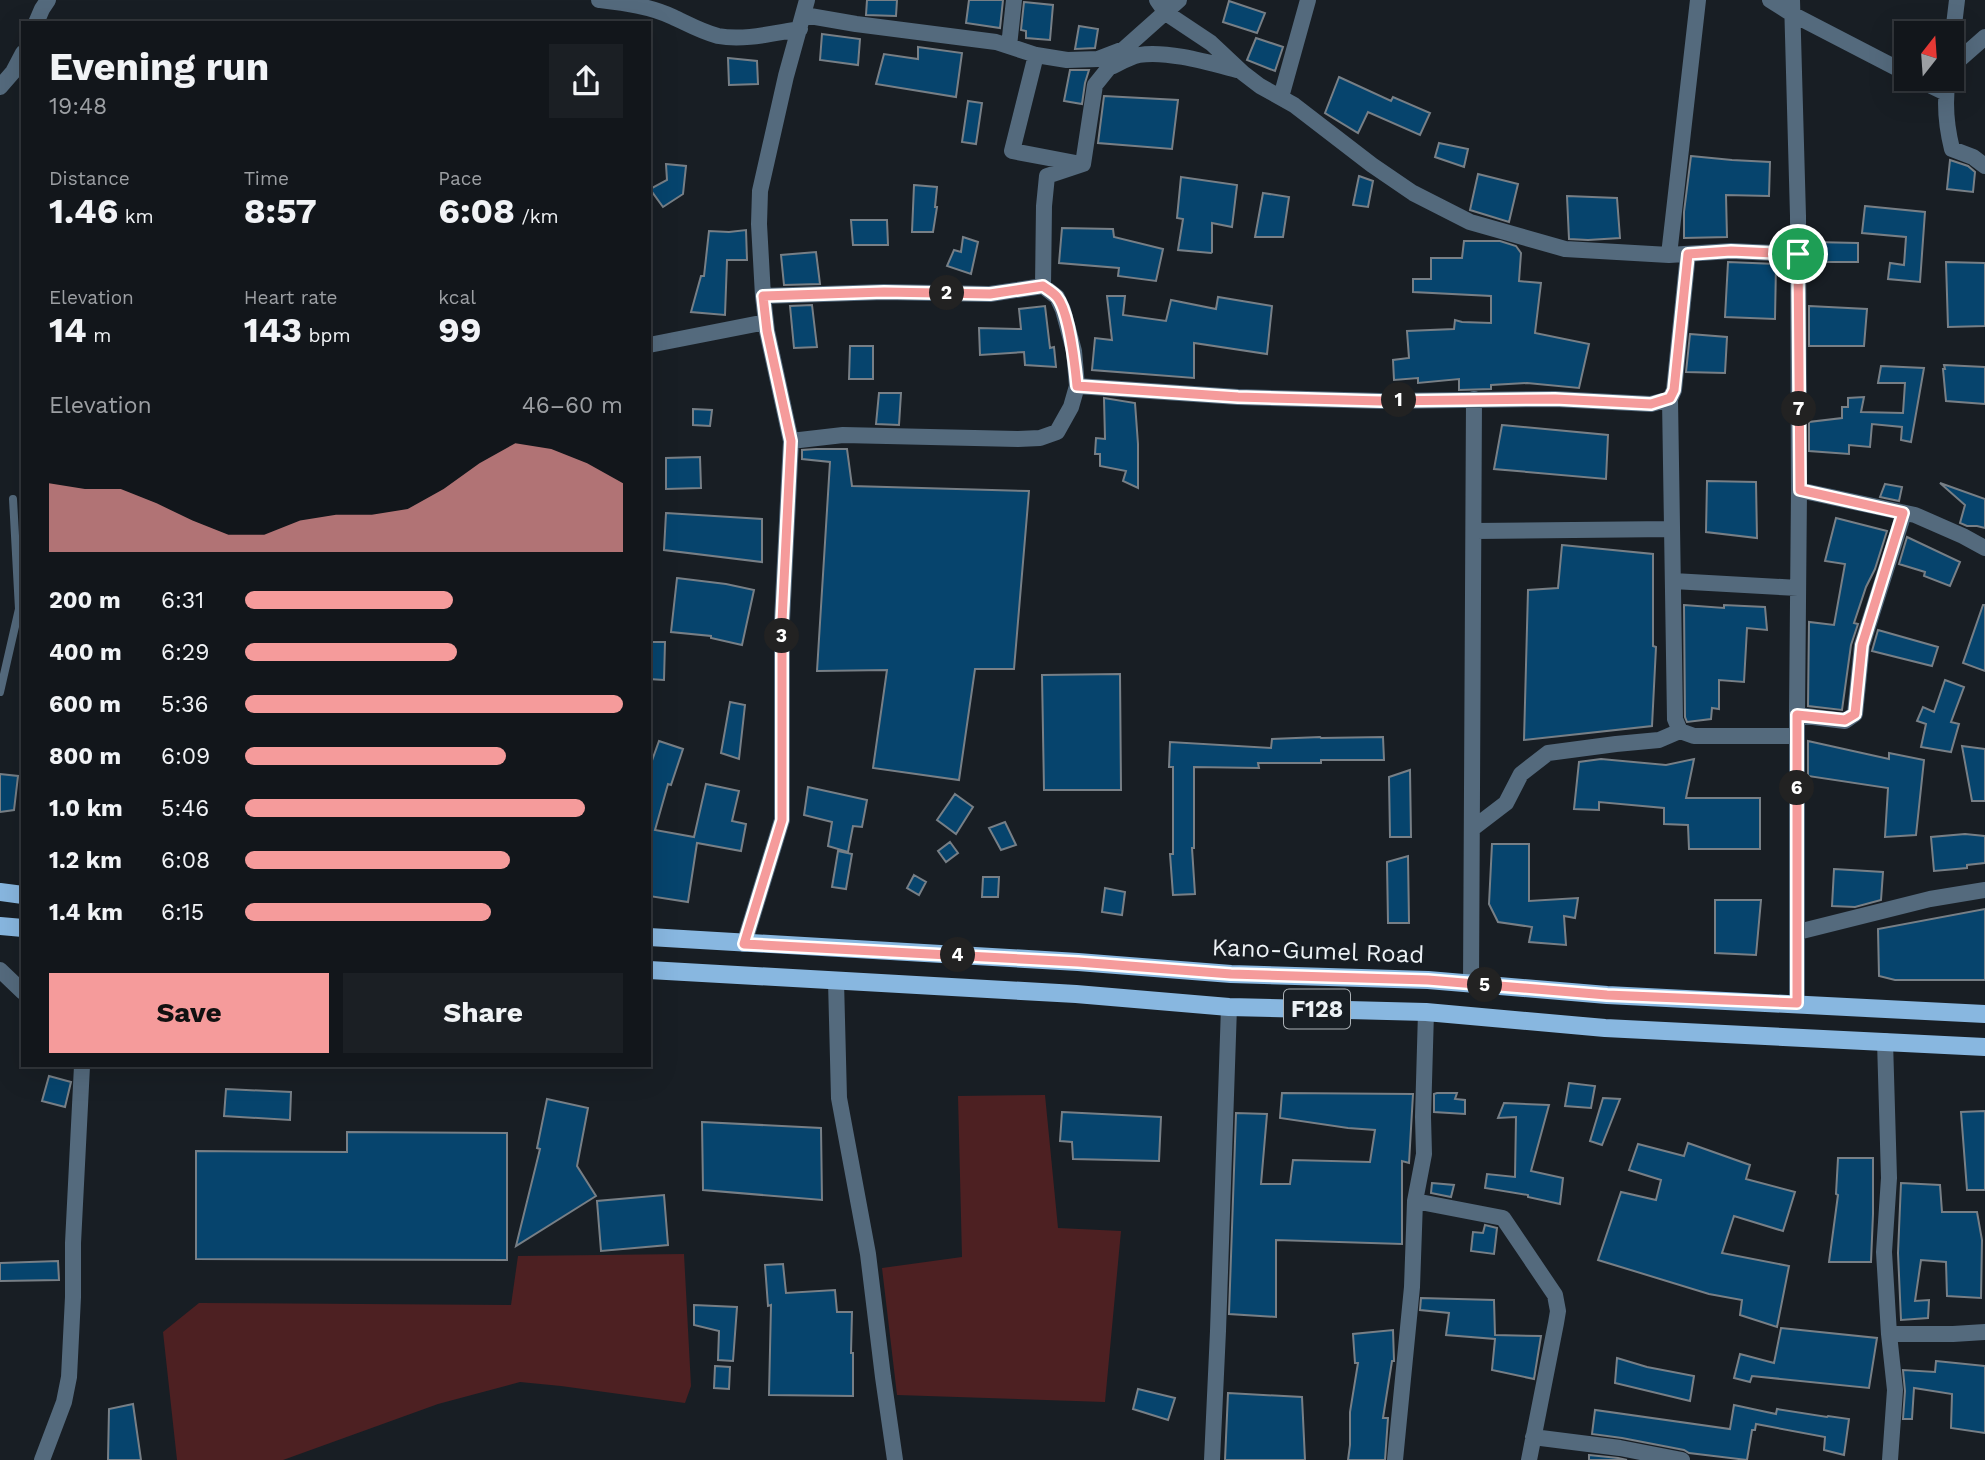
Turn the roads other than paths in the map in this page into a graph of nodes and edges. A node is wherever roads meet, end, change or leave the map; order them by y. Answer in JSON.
{"nodes":[{"id":1,"x":48,"y":0,"type":"edge"},
{"id":2,"x":599,"y":0,"type":"edge"},
{"id":3,"x":1014,"y":0,"type":"edge"},
{"id":4,"x":1179,"y":0,"type":"edge"},
{"id":5,"x":1308,"y":0,"type":"edge"},
{"id":6,"x":1698,"y":0,"type":"edge"},
{"id":7,"x":1770,"y":0,"type":"edge"},
{"id":8,"x":1957,"y":0,"type":"edge"},
{"id":9,"x":1161,"y":7,"type":"edge"},
{"id":10,"x":1792,"y":7,"type":"edge"},
{"id":11,"x":804,"y":14,"type":"edge"},
{"id":12,"x":37,"y":21,"type":"edge"},
{"id":13,"x":1954,"y":21,"type":"edge"},
{"id":14,"x":1985,"y":37,"type":"edge"},
{"id":15,"x":1009,"y":46,"type":"junction"},
{"id":16,"x":1124,"y":49,"type":"junction"},
{"id":17,"x":1036,"y":55,"type":"junction"},
{"id":18,"x":1964,"y":56,"type":"edge"},
{"id":19,"x":21,"y":57,"type":"edge"},
{"id":20,"x":1894,"y":66,"type":"edge"},
{"id":21,"x":1110,"y":67,"type":"junction"},
{"id":22,"x":1240,"y":71,"type":"junction"},
{"id":23,"x":0,"y":87,"type":"edge"},
{"id":24,"x":1947,"y":91,"type":"edge"},
{"id":25,"x":1281,"y":97,"type":"junction"},
{"id":26,"x":1083,"y":164,"type":"junction"},
{"id":27,"x":1985,"y":166,"type":"edge"},
{"id":28,"x":1688,"y":254,"type":"junction"},
{"id":29,"x":1798,"y":254,"type":"junction"},
{"id":30,"x":1670,"y":255,"type":"junction"},
{"id":31,"x":1043,"y":286,"type":"junction"},
{"id":32,"x":763,"y":296,"type":"junction"},
{"id":33,"x":766,"y":322,"type":"junction"},
{"id":34,"x":651,"y":345,"type":"edge"},
{"id":35,"x":1077,"y":386,"type":"junction"},
{"id":36,"x":1670,"y":398,"type":"junction"},
{"id":37,"x":1474,"y":399,"type":"junction"},
{"id":38,"x":791,"y":441,"type":"junction"},
{"id":39,"x":1800,"y":490,"type":"junction"},
{"id":40,"x":13,"y":499,"type":"dead end"},
{"id":41,"x":1903,"y":513,"type":"junction"},
{"id":42,"x":1672,"y":529,"type":"junction"},
{"id":43,"x":1475,"y":531,"type":"junction"},
{"id":44,"x":1985,"y":548,"type":"edge"},
{"id":45,"x":1672,"y":580,"type":"junction"},
{"id":46,"x":1798,"y":588,"type":"junction"},
{"id":47,"x":0,"y":692,"type":"edge"},
{"id":48,"x":1797,"y":715,"type":"junction"},
{"id":49,"x":1680,"y":731,"type":"junction"},
{"id":50,"x":1797,"y":736,"type":"junction"},
{"id":51,"x":1472,"y":829,"type":"junction"},
{"id":52,"x":1985,"y":890,"type":"edge"},
{"id":53,"x":0,"y":892,"type":"edge"},
{"id":54,"x":21,"y":895,"type":"edge"},
{"id":55,"x":0,"y":926,"type":"edge"},
{"id":56,"x":21,"y":928,"type":"edge"},
{"id":57,"x":1798,"y":932,"type":"junction"},
{"id":58,"x":651,"y":937,"type":"edge"},
{"id":59,"x":744,"y":944,"type":"junction"},
{"id":60,"x":651,"y":970,"type":"edge"},
{"id":61,"x":1,"y":972,"type":"edge"},
{"id":62,"x":836,"y":981,"type":"junction"},
{"id":63,"x":1471,"y":984,"type":"junction"},
{"id":64,"x":21,"y":990,"type":"edge"},
{"id":65,"x":1797,"y":1003,"type":"junction"},
{"id":66,"x":1229,"y":1007,"type":"junction"},
{"id":67,"x":1426,"y":1013,"type":"junction"},
{"id":68,"x":1985,"y":1014,"type":"edge"},
{"id":69,"x":1885,"y":1041,"type":"junction"},
{"id":70,"x":1985,"y":1047,"type":"edge"},
{"id":71,"x":82,"y":1067,"type":"edge"},
{"id":72,"x":1415,"y":1201,"type":"junction"},
{"id":73,"x":1985,"y":1332,"type":"edge"},
{"id":74,"x":1889,"y":1334,"type":"junction"},
{"id":75,"x":1533,"y":1437,"type":"junction"},
{"id":76,"x":1673,"y":1459,"type":"edge"},
{"id":77,"x":42,"y":1460,"type":"edge"},
{"id":78,"x":895,"y":1460,"type":"edge"},
{"id":79,"x":1212,"y":1460,"type":"edge"},
{"id":80,"x":1395,"y":1460,"type":"edge"},
{"id":81,"x":1529,"y":1460,"type":"edge"},
{"id":82,"x":1890,"y":1460,"type":"edge"}],
"edges":[{"from":1,"to":12,"type":"street"},
{"from":2,"to":11,"type":"street"},
{"from":3,"to":15,"type":"street"},
{"from":4,"to":9,"type":"street"},
{"from":5,"to":25,"type":"street"},
{"from":6,"to":30,"type":"street"},
{"from":7,"to":10,"type":"street"},
{"from":8,"to":13,"type":"street"},
{"from":9,"to":16,"type":"street"},
{"from":9,"to":22,"type":"street"},
{"from":10,"to":20,"type":"street"},
{"from":10,"to":29,"type":"street"},
{"from":11,"to":15,"type":"street"},
{"from":11,"to":32,"type":"street"},
{"from":14,"to":18,"type":"street"},
{"from":15,"to":17,"type":"street"},
{"from":16,"to":17,"type":"street"},
{"from":16,"to":21,"type":"street"},
{"from":17,"to":26,"type":"street"},
{"from":19,"to":23,"type":"street"},
{"from":21,"to":22,"type":"street"},
{"from":21,"to":26,"type":"street"},
{"from":22,"to":25,"type":"street"},
{"from":24,"to":27,"type":"street"},
{"from":25,"to":30,"type":"street"},
{"from":26,"to":31,"type":"street"},
{"from":28,"to":29,"type":"street"},
{"from":28,"to":30,"type":"street"},
{"from":28,"to":36,"type":"street"},
{"from":29,"to":39,"type":"street"},
{"from":31,"to":32,"type":"street"},
{"from":31,"to":35,"type":"street"},
{"from":32,"to":33,"type":"street"},
{"from":33,"to":34,"type":"street"},
{"from":33,"to":38,"type":"street"},
{"from":35,"to":37,"type":"street"},
{"from":35,"to":38,"type":"street"},
{"from":36,"to":37,"type":"street"},
{"from":36,"to":42,"type":"street"},
{"from":37,"to":43,"type":"street"},
{"from":38,"to":59,"type":"street"},
{"from":39,"to":41,"type":"street"},
{"from":39,"to":46,"type":"street"},
{"from":40,"to":47,"type":"lane"},
{"from":41,"to":44,"type":"street"},
{"from":41,"to":48,"type":"street"},
{"from":42,"to":43,"type":"street"},
{"from":42,"to":45,"type":"street"},
{"from":43,"to":51,"type":"street"},
{"from":45,"to":46,"type":"street"},
{"from":45,"to":49,"type":"street"},
{"from":46,"to":48,"type":"street"},
{"from":48,"to":50,"type":"street"},
{"from":49,"to":50,"type":"street"},
{"from":49,"to":51,"type":"street"},
{"from":50,"to":57,"type":"street"},
{"from":51,"to":63,"type":"street"},
{"from":52,"to":57,"type":"street"},
{"from":53,"to":54,"type":"main road"},
{"from":55,"to":56,"type":"main road"},
{"from":57,"to":65,"type":"street"},
{"from":58,"to":59,"type":"main road","name":"Kano-Gumel Road","number":"F128"},
{"from":59,"to":63,"type":"main road","name":"Kano-Gumel Road","number":"F128"},
{"from":60,"to":62,"type":"main road","number":"F128"},
{"from":61,"to":64,"type":"street"},
{"from":62,"to":66,"type":"main road","number":"F128"},
{"from":62,"to":78,"type":"street"},
{"from":63,"to":65,"type":"main road","name":"Kano-Gumel Road","number":"F128"},
{"from":65,"to":68,"type":"main road","name":"Kano-Gumel Road","number":"F128"},
{"from":66,"to":67,"type":"main road","number":"F128"},
{"from":66,"to":79,"type":"street"},
{"from":67,"to":69,"type":"main road","number":"F128"},
{"from":67,"to":72,"type":"street"},
{"from":69,"to":70,"type":"main road","number":"F128"},
{"from":69,"to":74,"type":"street"},
{"from":71,"to":77,"type":"street"},
{"from":72,"to":75,"type":"street"},
{"from":72,"to":80,"type":"street"},
{"from":73,"to":74,"type":"street"},
{"from":74,"to":82,"type":"street"},
{"from":75,"to":76,"type":"street"},
{"from":75,"to":81,"type":"street"}]}
